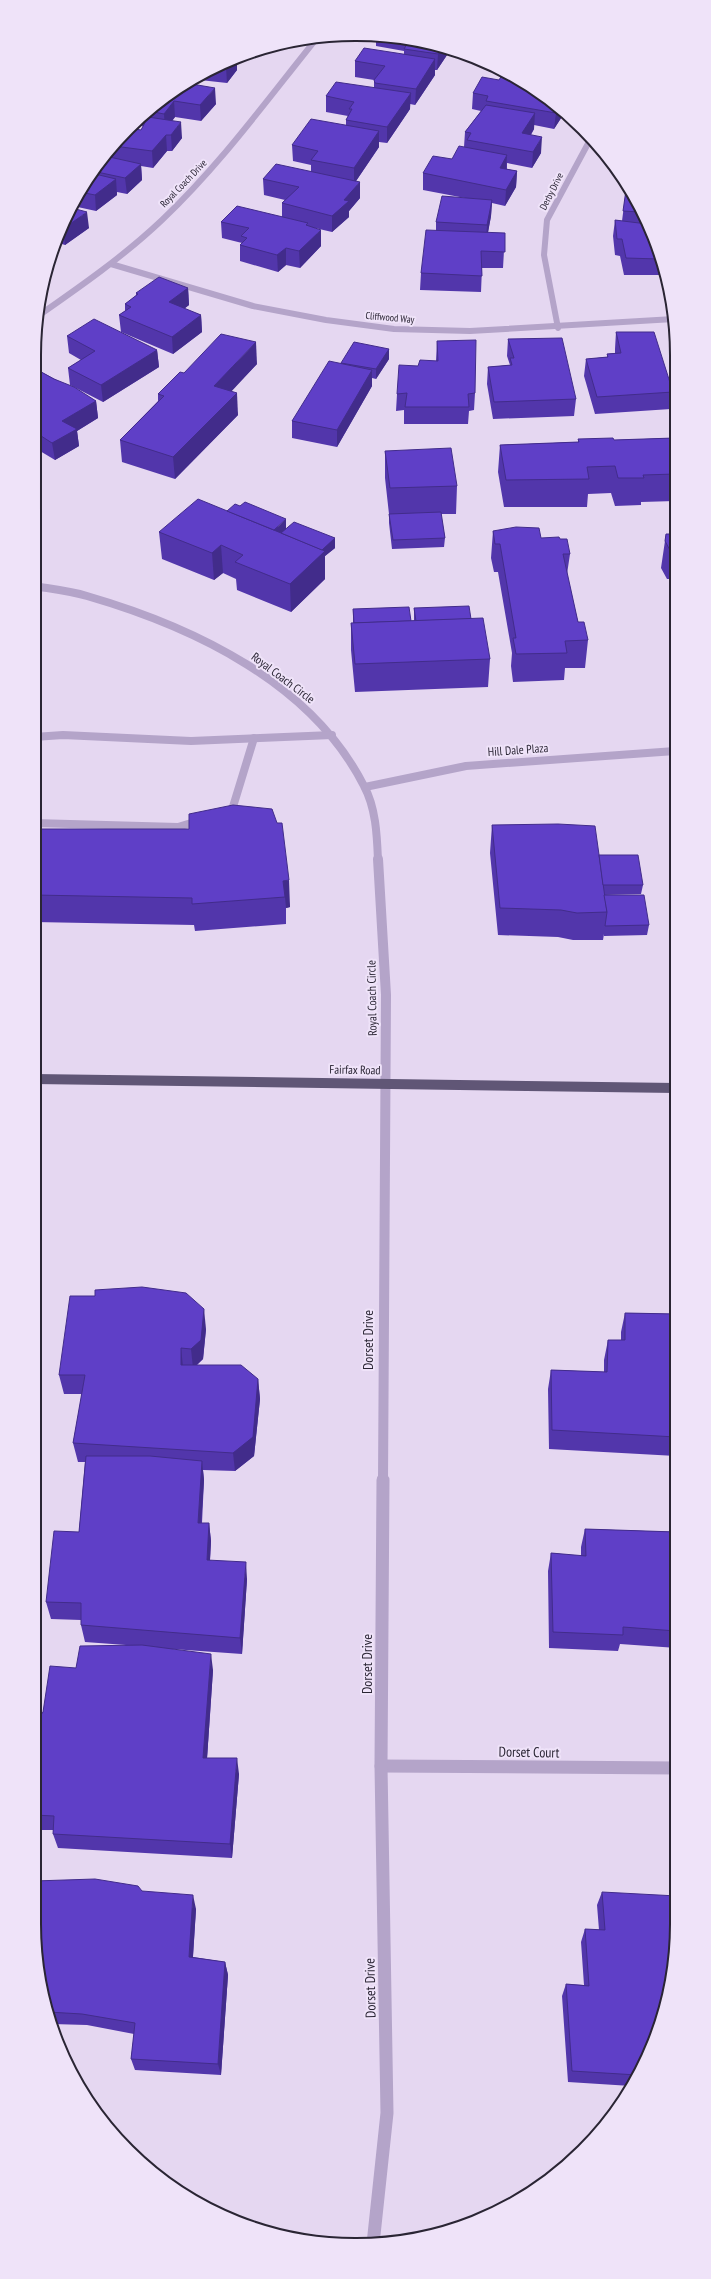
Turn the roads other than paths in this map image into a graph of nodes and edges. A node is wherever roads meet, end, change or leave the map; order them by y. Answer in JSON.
{"nodes":[{"id":1,"x":312,"y":44,"type":"edge"},
{"id":2,"x":588,"y":144,"type":"edge"},
{"id":3,"x":111,"y":264,"type":"junction"},
{"id":4,"x":44,"y":311,"type":"edge"},
{"id":5,"x":668,"y":320,"type":"edge"},
{"id":6,"x":558,"y":328,"type":"junction"},
{"id":7,"x":41,"y":587,"type":"edge"},
{"id":8,"x":332,"y":735,"type":"junction"},
{"id":9,"x":41,"y":736,"type":"edge"},
{"id":10,"x":254,"y":738,"type":"junction"},
{"id":11,"x":670,"y":751,"type":"edge"},
{"id":12,"x":365,"y":787,"type":"junction"},
{"id":13,"x":41,"y":823,"type":"edge"},
{"id":14,"x":41,"y":1079,"type":"edge"},
{"id":15,"x":385,"y":1083,"type":"junction"},
{"id":16,"x":670,"y":1088,"type":"edge"},
{"id":17,"x":381,"y":1766,"type":"junction"},
{"id":18,"x":670,"y":1768,"type":"edge"},
{"id":19,"x":374,"y":2237,"type":"edge"}],
"edges":[{"from":1,"to":3,"type":"street","name":"Royal Coach Drive"},
{"from":2,"to":6,"type":"street","name":"Derby Drive"},
{"from":3,"to":4,"type":"street","name":"Royal Coach Drive"},
{"from":3,"to":6,"type":"street","name":"Cliffwood Way"},
{"from":5,"to":6,"type":"street","name":"Cliffwood Way"},
{"from":7,"to":8,"type":"street","name":"Royal Coach Circle"},
{"from":8,"to":10,"type":"street"},
{"from":8,"to":12,"type":"street","name":"Royal Coach Circle"},
{"from":9,"to":10,"type":"street"},
{"from":10,"to":13,"type":"street"},
{"from":11,"to":12,"type":"street","name":"Hill Dale Plaza"},
{"from":12,"to":15,"type":"street","name":"Royal Coach Circle"},
{"from":14,"to":15,"type":"main road","name":"Fairfax Road"},
{"from":15,"to":16,"type":"main road","name":"Fairfax Road"},
{"from":15,"to":17,"type":"street","name":"Dorset Drive"},
{"from":17,"to":18,"type":"street","name":"Dorset Court"},
{"from":17,"to":19,"type":"street","name":"Dorset Drive"}]}
